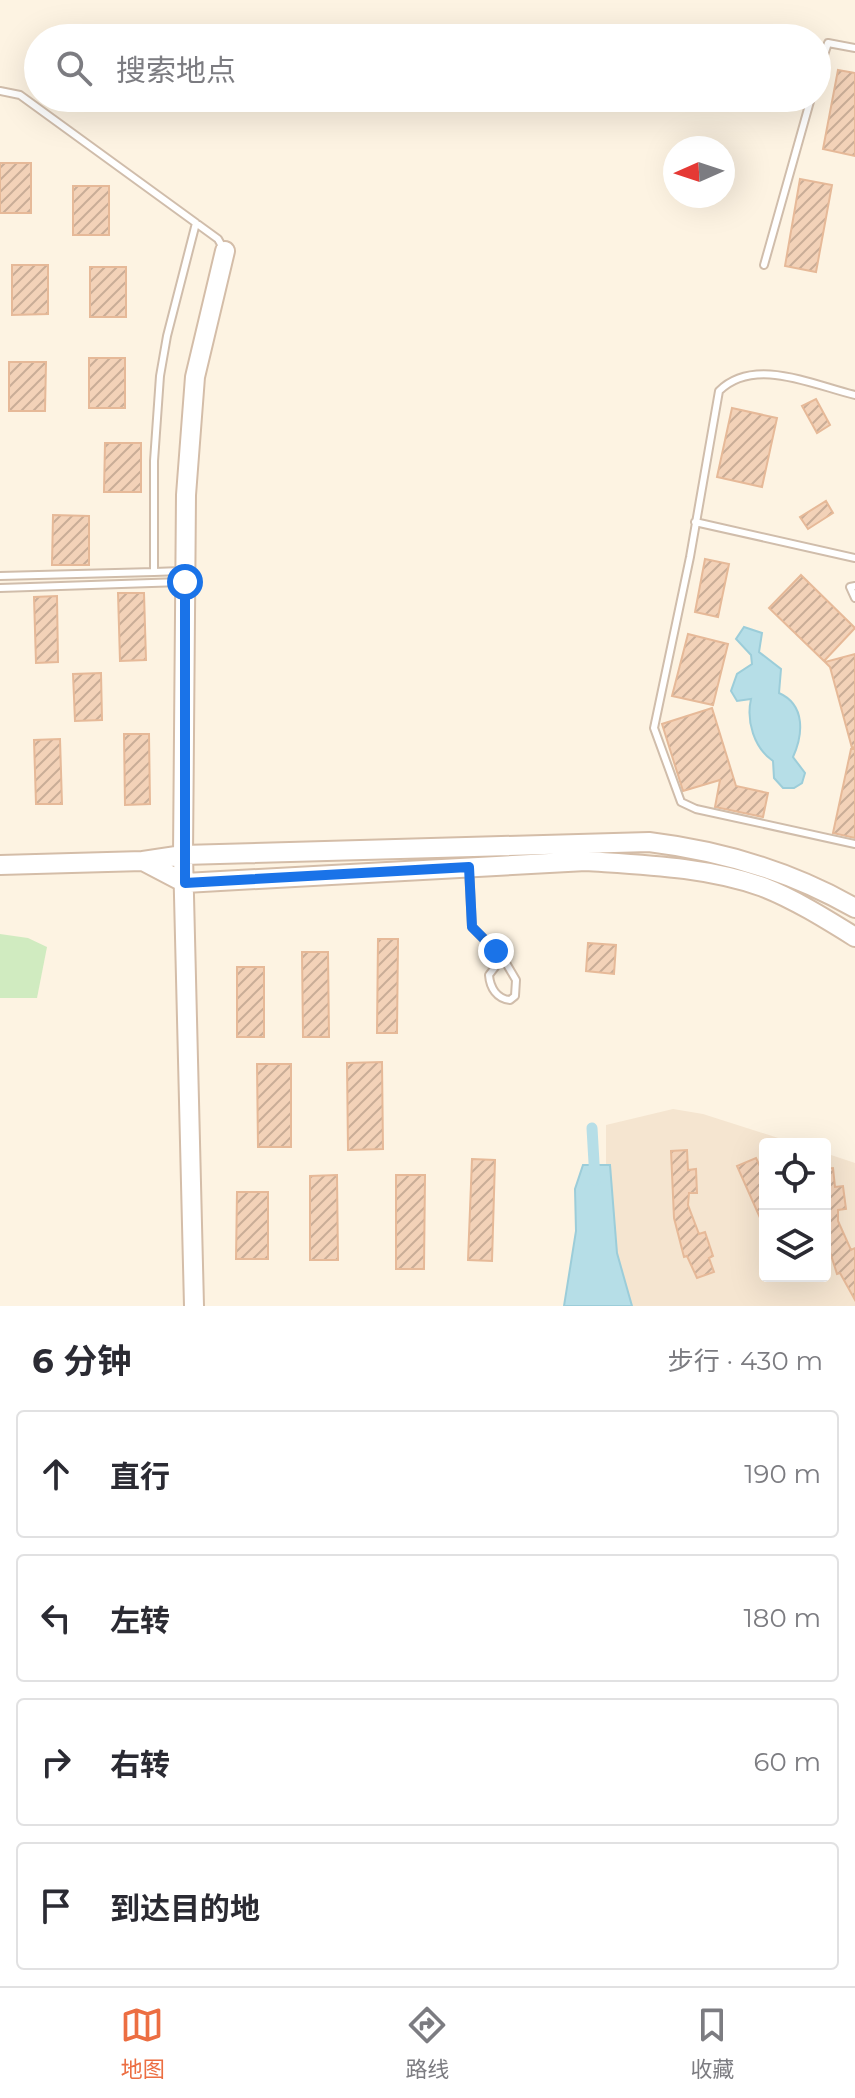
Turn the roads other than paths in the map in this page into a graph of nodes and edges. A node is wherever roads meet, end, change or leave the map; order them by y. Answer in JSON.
{"nodes":[{"id":1,"x":831,"y":44,"type":"edge"},
{"id":2,"x":855,"y":48,"type":"edge"},
{"id":3,"x":0,"y":91,"type":"edge"},
{"id":4,"x":24,"y":98,"type":"edge"},
{"id":5,"x":43,"y":112,"type":"edge"},
{"id":6,"x":807,"y":112,"type":"edge"},
{"id":7,"x":196,"y":223,"type":"junction"},
{"id":8,"x":225,"y":251,"type":"joint"},
{"id":9,"x":764,"y":265,"type":"dead end"},
{"id":10,"x":855,"y":395,"type":"edge"},
{"id":11,"x":695,"y":522,"type":"junction"},
{"id":12,"x":855,"y":558,"type":"edge"},
{"id":13,"x":154,"y":572,"type":"junction"},
{"id":14,"x":0,"y":576,"type":"edge"},
{"id":15,"x":186,"y":576,"type":"junction"},
{"id":16,"x":855,"y":586,"type":"edge"},
{"id":17,"x":0,"y":588,"type":"edge"},
{"id":18,"x":855,"y":598,"type":"edge"},
{"id":19,"x":855,"y":844,"type":"edge"},
{"id":20,"x":183,"y":855,"type":"junction"},
{"id":21,"x":143,"y":861,"type":"junction"},
{"id":22,"x":0,"y":865,"type":"edge"},
{"id":23,"x":469,"y":867,"type":"junction"},
{"id":24,"x":185,"y":883,"type":"junction"},
{"id":25,"x":855,"y":908,"type":"edge"},
{"id":26,"x":855,"y":937,"type":"edge"},
{"id":27,"x":499,"y":962,"type":"junction"},
{"id":28,"x":194,"y":1306,"type":"edge"}],
"edges":[{"from":1,"to":2,"type":"lane"},
{"from":3,"to":4,"type":"lane"},
{"from":5,"to":7,"type":"lane"},
{"from":6,"to":9,"type":"lane"},
{"from":7,"to":8,"type":"lane"},
{"from":7,"to":13,"type":"lane"},
{"from":8,"to":15,"type":"main road"},
{"from":10,"to":11,"type":"lane"},
{"from":11,"to":12,"type":"lane"},
{"from":11,"to":19,"type":"lane"},
{"from":13,"to":14,"type":"lane"},
{"from":13,"to":15,"type":"lane"},
{"from":15,"to":17,"type":"lane"},
{"from":15,"to":20,"type":"main road"},
{"from":16,"to":18,"type":"lane"},
{"from":20,"to":21,"type":"main road"},
{"from":20,"to":24,"type":"main road"},
{"from":20,"to":25,"type":"main road"},
{"from":21,"to":22,"type":"main road"},
{"from":21,"to":24,"type":"main road"},
{"from":23,"to":24,"type":"main road"},
{"from":23,"to":26,"type":"main road"},
{"from":23,"to":27,"type":"lane"},
{"from":24,"to":28,"type":"main road"},
{"from":27,"to":27,"type":"lane"}]}
